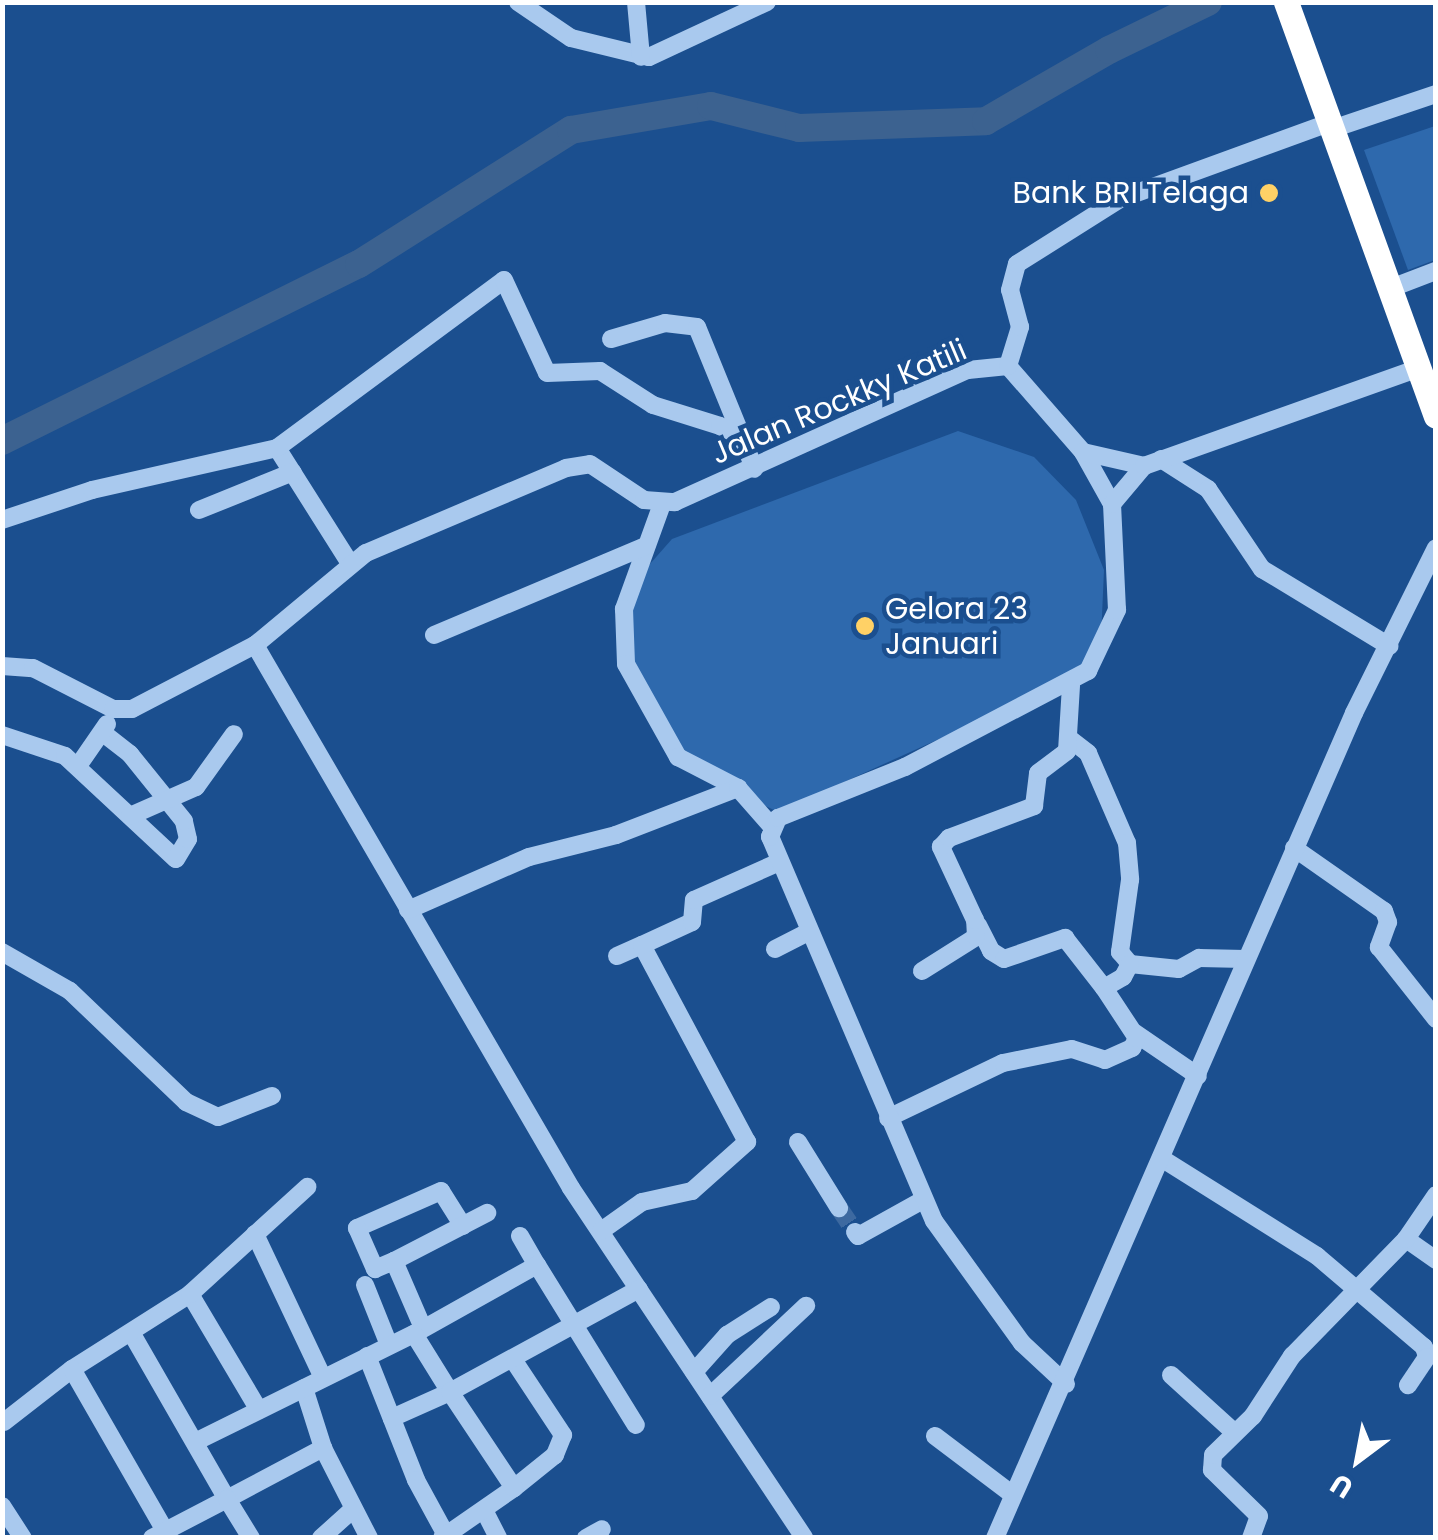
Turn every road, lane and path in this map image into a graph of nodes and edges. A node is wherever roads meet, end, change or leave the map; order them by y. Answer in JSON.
{"nodes":[{"id":1,"x":518,"y":2,"type":"edge"},
{"id":2,"x":636,"y":2,"type":"edge"},
{"id":3,"x":767,"y":2,"type":"edge"},
{"id":4,"x":1286,"y":2,"type":"edge"},
{"id":5,"x":1301,"y":2,"type":"edge"},
{"id":6,"x":641,"y":57,"type":"junction"},
{"id":7,"x":1322,"y":83,"type":"junction"},
{"id":8,"x":1436,"y":94,"type":"edge"},
{"id":9,"x":1337,"y":123,"type":"junction"},
{"id":10,"x":1436,"y":270,"type":"edge"},
{"id":11,"x":1399,"y":284,"type":"junction"},
{"id":12,"x":611,"y":339,"type":"dead end"},
{"id":13,"x":1008,"y":366,"type":"junction"},
{"id":14,"x":1419,"y":368,"type":"junction"},
{"id":15,"x":1436,"y":416,"type":"edge"},
{"id":16,"x":742,"y":436,"type":"junction"},
{"id":17,"x":277,"y":448,"type":"junction"},
{"id":18,"x":1084,"y":452,"type":"junction"},
{"id":19,"x":1152,"y":463,"type":"junction"},
{"id":20,"x":754,"y":468,"type":"junction"},
{"id":21,"x":293,"y":472,"type":"junction"},
{"id":22,"x":662,"y":504,"type":"junction"},
{"id":23,"x":1112,"y":504,"type":"junction"},
{"id":24,"x":199,"y":510,"type":"dead end"},
{"id":25,"x":2,"y":520,"type":"edge"},
{"id":26,"x":646,"y":546,"type":"junction"},
{"id":27,"x":1436,"y":548,"type":"edge"},
{"id":28,"x":351,"y":565,"type":"junction"},
{"id":29,"x":434,"y":635,"type":"dead end"},
{"id":30,"x":255,"y":645,"type":"junction"},
{"id":31,"x":1389,"y":646,"type":"junction"},
{"id":32,"x":2,"y":666,"type":"edge"},
{"id":33,"x":1071,"y":685,"type":"junction"},
{"id":34,"x":112,"y":709,"type":"junction"},
{"id":35,"x":103,"y":733,"type":"junction"},
{"id":36,"x":234,"y":734,"type":"dead end"},
{"id":37,"x":2,"y":735,"type":"edge"},
{"id":38,"x":1070,"y":739,"type":"junction"},
{"id":39,"x":78,"y":766,"type":"junction"},
{"id":40,"x":738,"y":788,"type":"junction"},
{"id":41,"x":169,"y":802,"type":"junction"},
{"id":42,"x":130,"y":816,"type":"junction"},
{"id":43,"x":773,"y":828,"type":"junction"},
{"id":44,"x":1294,"y":848,"type":"junction"},
{"id":45,"x":776,"y":862,"type":"junction"},
{"id":46,"x":408,"y":910,"type":"junction"},
{"id":47,"x":975,"y":920,"type":"junction"},
{"id":48,"x":810,"y":931,"type":"junction"},
{"id":49,"x":642,"y":946,"type":"junction"},
{"id":50,"x":774,"y":949,"type":"dead end"},
{"id":51,"x":2,"y":952,"type":"edge"},
{"id":52,"x":617,"y":956,"type":"dead end"},
{"id":53,"x":1245,"y":960,"type":"junction"},
{"id":54,"x":1130,"y":964,"type":"junction"},
{"id":55,"x":922,"y":971,"type":"dead end"},
{"id":56,"x":1104,"y":988,"type":"junction"},
{"id":57,"x":1436,"y":1018,"type":"edge"},
{"id":58,"x":1135,"y":1033,"type":"junction"},
{"id":59,"x":1198,"y":1076,"type":"junction"},
{"id":60,"x":272,"y":1096,"type":"dead end"},
{"id":61,"x":888,"y":1118,"type":"junction"},
{"id":62,"x":798,"y":1142,"type":"dead end"},
{"id":63,"x":1161,"y":1158,"type":"junction"},
{"id":64,"x":307,"y":1186,"type":"dead end"},
{"id":65,"x":1436,"y":1195,"type":"edge"},
{"id":66,"x":923,"y":1200,"type":"junction"},
{"id":67,"x":839,"y":1208,"type":"tunnel mouth"},
{"id":68,"x":488,"y":1214,"type":"dead end"},
{"id":69,"x":463,"y":1226,"type":"junction"},
{"id":70,"x":601,"y":1231,"type":"junction"},
{"id":71,"x":855,"y":1232,"type":"dead end"},
{"id":72,"x":255,"y":1234,"type":"junction"},
{"id":73,"x":520,"y":1236,"type":"dead end"},
{"id":74,"x":1406,"y":1239,"type":"junction"},
{"id":75,"x":1436,"y":1260,"type":"edge"},
{"id":76,"x":394,"y":1261,"type":"junction"},
{"id":77,"x":537,"y":1265,"type":"junction"},
{"id":78,"x":364,"y":1285,"type":"dead end"},
{"id":79,"x":1356,"y":1285,"type":"junction"},
{"id":80,"x":639,"y":1290,"type":"junction"},
{"id":81,"x":190,"y":1294,"type":"junction"},
{"id":82,"x":770,"y":1306,"type":"dead end"},
{"id":83,"x":806,"y":1306,"type":"dead end"},
{"id":84,"x":575,"y":1325,"type":"junction"},
{"id":85,"x":418,"y":1331,"type":"junction"},
{"id":86,"x":132,"y":1334,"type":"junction"},
{"id":87,"x":390,"y":1345,"type":"junction"},
{"id":88,"x":367,"y":1356,"type":"junction"},
{"id":89,"x":514,"y":1361,"type":"junction"},
{"id":90,"x":72,"y":1369,"type":"junction"},
{"id":91,"x":694,"y":1372,"type":"junction"},
{"id":92,"x":1171,"y":1375,"type":"dead end"},
{"id":93,"x":324,"y":1378,"type":"junction"},
{"id":94,"x":1066,"y":1384,"type":"junction"},
{"id":95,"x":1408,"y":1385,"type":"dead end"},
{"id":96,"x":304,"y":1388,"type":"junction"},
{"id":97,"x":450,"y":1392,"type":"junction"},
{"id":98,"x":710,"y":1396,"type":"junction"},
{"id":99,"x":258,"y":1410,"type":"junction"},
{"id":100,"x":392,"y":1418,"type":"junction"},
{"id":101,"x":4,"y":1422,"type":"edge"},
{"id":102,"x":636,"y":1425,"type":"dead end"},
{"id":103,"x":1235,"y":1433,"type":"junction"},
{"id":104,"x":935,"y":1436,"type":"dead end"},
{"id":105,"x":194,"y":1442,"type":"junction"},
{"id":106,"x":323,"y":1448,"type":"junction"},
{"id":107,"x":514,"y":1488,"type":"junction"},
{"id":108,"x":1014,"y":1495,"type":"junction"},
{"id":109,"x":227,"y":1499,"type":"junction"},
{"id":110,"x":2,"y":1506,"type":"edge"},
{"id":111,"x":351,"y":1511,"type":"junction"},
{"id":112,"x":485,"y":1512,"type":"junction"},
{"id":113,"x":162,"y":1535,"type":"edge"},
{"id":114,"x":444,"y":1536,"type":"edge"},
{"id":115,"x":23,"y":1538,"type":"edge"},
{"id":116,"x":251,"y":1538,"type":"edge"},
{"id":117,"x":321,"y":1538,"type":"edge"},
{"id":118,"x":369,"y":1538,"type":"edge"},
{"id":119,"x":498,"y":1538,"type":"edge"},
{"id":120,"x":804,"y":1538,"type":"edge"},
{"id":121,"x":994,"y":1538,"type":"edge"},
{"id":122,"x":1251,"y":1538,"type":"edge"}],
"edges":[{"from":1,"to":6,"type":"street"},
{"from":2,"to":6,"type":"street"},
{"from":3,"to":6,"type":"street"},
{"from":4,"to":7,"type":"highway"},
{"from":5,"to":7,"type":"highway"},
{"from":7,"to":9,"type":"highway"},
{"from":8,"to":9,"type":"street","name":"Jalan Rockky Katili"},
{"from":9,"to":11,"type":"highway"},
{"from":9,"to":13,"type":"street","name":"Jalan Rockky Katili"},
{"from":9,"to":14,"type":"highway"},
{"from":10,"to":11,"type":"street"},
{"from":11,"to":14,"type":"highway"},
{"from":12,"to":16,"type":"street"},
{"from":13,"to":18,"type":"street"},
{"from":13,"to":20,"type":"street","name":"Jalan Rockky Katili"},
{"from":14,"to":15,"type":"highway"},
{"from":14,"to":19,"type":"street"},
{"from":16,"to":17,"type":"street"},
{"from":16,"to":20,"type":"street"},
{"from":17,"to":21,"type":"street"},
{"from":17,"to":25,"type":"street"},
{"from":18,"to":19,"type":"street"},
{"from":18,"to":23,"type":"street"},
{"from":19,"to":23,"type":"street"},
{"from":19,"to":31,"type":"street"},
{"from":20,"to":22,"type":"street","name":"Jalan Rockky Katili"},
{"from":21,"to":24,"type":"street"},
{"from":21,"to":28,"type":"street"},
{"from":22,"to":26,"type":"street"},
{"from":22,"to":28,"type":"street"},
{"from":23,"to":33,"type":"street"},
{"from":26,"to":29,"type":"street"},
{"from":26,"to":40,"type":"street"},
{"from":27,"to":31,"type":"street"},
{"from":28,"to":30,"type":"street"},
{"from":30,"to":34,"type":"street"},
{"from":30,"to":46,"type":"street"},
{"from":31,"to":44,"type":"street"},
{"from":32,"to":34,"type":"street"},
{"from":33,"to":38,"type":"street"},
{"from":33,"to":43,"type":"street"},
{"from":34,"to":35,"type":"street"},
{"from":35,"to":39,"type":"street"},
{"from":35,"to":41,"type":"street"},
{"from":36,"to":41,"type":"street"},
{"from":37,"to":39,"type":"street"},
{"from":38,"to":47,"type":"street"},
{"from":38,"to":54,"type":"street"},
{"from":39,"to":42,"type":"street"},
{"from":40,"to":43,"type":"street"},
{"from":40,"to":46,"type":"street"},
{"from":41,"to":42,"type":"street"},
{"from":41,"to":42,"type":"street"},
{"from":43,"to":45,"type":"street"},
{"from":44,"to":53,"type":"street"},
{"from":44,"to":57,"type":"street"},
{"from":45,"to":48,"type":"street"},
{"from":45,"to":49,"type":"street"},
{"from":46,"to":70,"type":"street"},
{"from":47,"to":55,"type":"street"},
{"from":47,"to":56,"type":"street"},
{"from":48,"to":50,"type":"street"},
{"from":48,"to":61,"type":"street"},
{"from":49,"to":52,"type":"street"},
{"from":49,"to":70,"type":"street"},
{"from":51,"to":60,"type":"street"},
{"from":53,"to":54,"type":"street"},
{"from":53,"to":59,"type":"street"},
{"from":54,"to":56,"type":"street"},
{"from":56,"to":58,"type":"street"},
{"from":58,"to":59,"type":"street"},
{"from":58,"to":61,"type":"street"},
{"from":59,"to":63,"type":"street"},
{"from":61,"to":66,"type":"street"},
{"from":62,"to":67,"type":"street"},
{"from":63,"to":79,"type":"street"},
{"from":63,"to":94,"type":"street"},
{"from":64,"to":72,"type":"street"},
{"from":65,"to":74,"type":"street"},
{"from":66,"to":71,"type":"street"},
{"from":66,"to":94,"type":"street"},
{"from":68,"to":69,"type":"street"},
{"from":69,"to":76,"type":"street"},
{"from":69,"to":76,"type":"street"},
{"from":70,"to":80,"type":"street"},
{"from":72,"to":81,"type":"street"},
{"from":72,"to":93,"type":"street"},
{"from":73,"to":77,"type":"street"},
{"from":74,"to":75,"type":"street"},
{"from":74,"to":79,"type":"street"},
{"from":76,"to":85,"type":"street"},
{"from":77,"to":84,"type":"street"},
{"from":77,"to":85,"type":"street"},
{"from":78,"to":87,"type":"street"},
{"from":79,"to":95,"type":"street"},
{"from":79,"to":103,"type":"street"},
{"from":80,"to":84,"type":"street"},
{"from":80,"to":91,"type":"street"},
{"from":81,"to":86,"type":"street"},
{"from":81,"to":99,"type":"street"},
{"from":82,"to":91,"type":"street"},
{"from":83,"to":98,"type":"street"},
{"from":84,"to":89,"type":"street"},
{"from":84,"to":102,"type":"street"},
{"from":85,"to":87,"type":"street"},
{"from":85,"to":97,"type":"street"},
{"from":86,"to":90,"type":"street"},
{"from":86,"to":105,"type":"street"},
{"from":87,"to":88,"type":"street"},
{"from":88,"to":93,"type":"street"},
{"from":88,"to":100,"type":"street"},
{"from":89,"to":97,"type":"street"},
{"from":89,"to":107,"type":"street"},
{"from":90,"to":101,"type":"street"},
{"from":90,"to":113,"type":"street"},
{"from":91,"to":98,"type":"street"},
{"from":92,"to":103,"type":"street"},
{"from":93,"to":96,"type":"street"},
{"from":94,"to":108,"type":"street"},
{"from":96,"to":99,"type":"street"},
{"from":96,"to":106,"type":"street"},
{"from":97,"to":100,"type":"street"},
{"from":97,"to":107,"type":"street"},
{"from":98,"to":120,"type":"street"},
{"from":99,"to":105,"type":"street"},
{"from":100,"to":114,"type":"street"},
{"from":103,"to":122,"type":"street"},
{"from":104,"to":108,"type":"street"},
{"from":105,"to":109,"type":"street"},
{"from":106,"to":109,"type":"street"},
{"from":106,"to":111,"type":"street"},
{"from":107,"to":112,"type":"street"},
{"from":108,"to":121,"type":"street"},
{"from":109,"to":113,"type":"street"},
{"from":109,"to":116,"type":"street"},
{"from":110,"to":115,"type":"street"},
{"from":111,"to":117,"type":"street"},
{"from":111,"to":118,"type":"street"},
{"from":112,"to":114,"type":"street"},
{"from":112,"to":119,"type":"street"}]}
